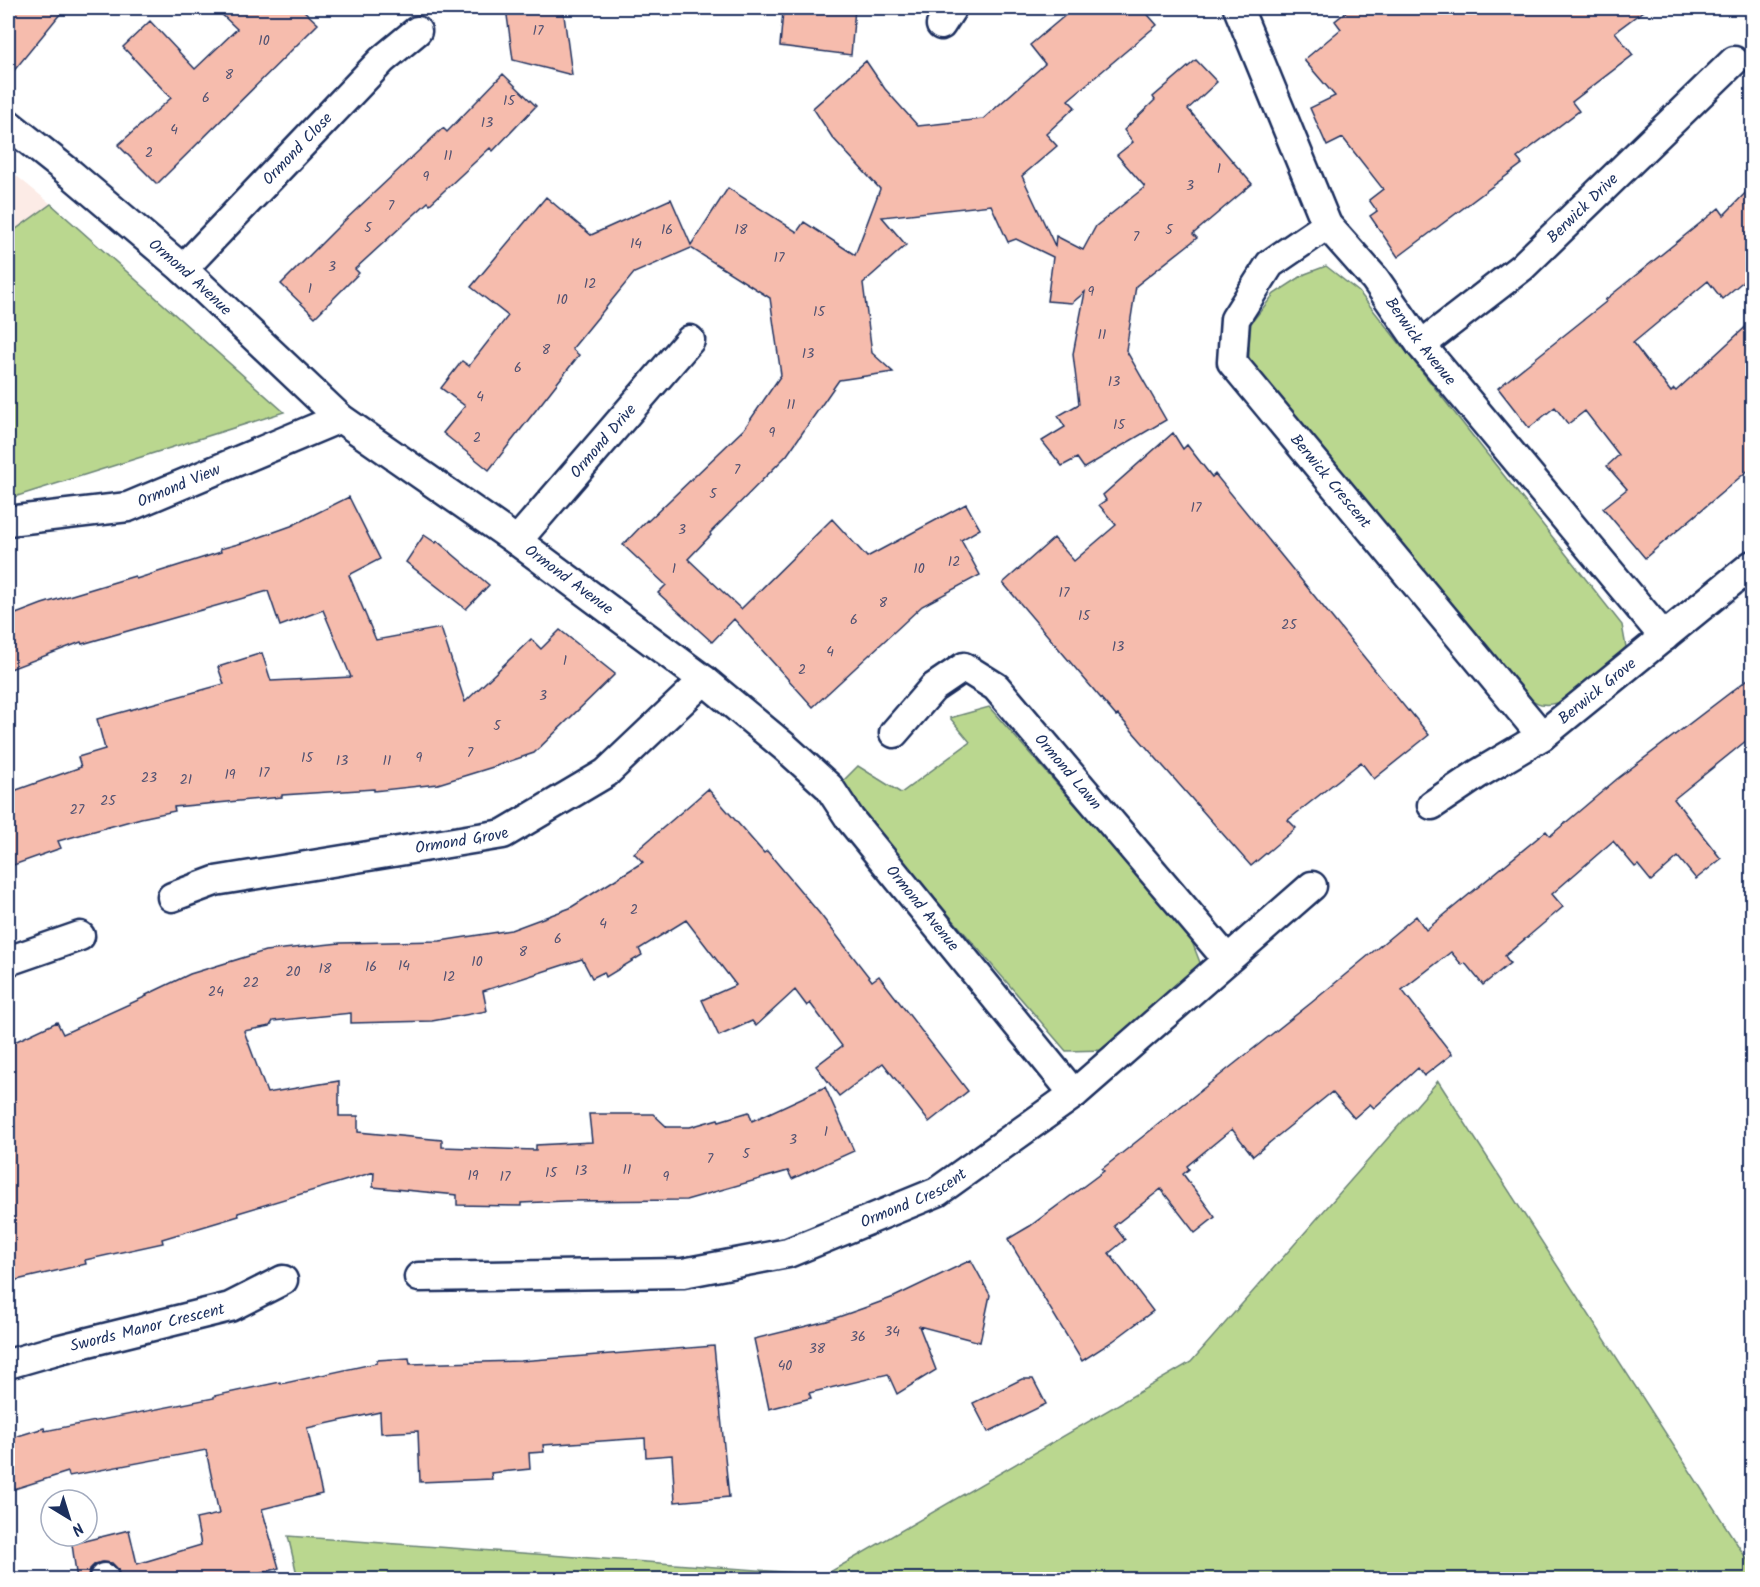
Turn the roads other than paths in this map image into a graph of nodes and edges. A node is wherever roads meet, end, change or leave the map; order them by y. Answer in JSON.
{"nodes":[{"id":1,"x":1238,"y":8,"type":"edge"},
{"id":2,"x":417,"y":32,"type":"dead end"},
{"id":3,"x":1734,"y":61,"type":"dead end"},
{"id":4,"x":8,"y":124,"type":"edge"},
{"id":5,"x":1328,"y":225,"type":"junction"},
{"id":6,"x":183,"y":269,"type":"junction"},
{"id":7,"x":690,"y":340,"type":"dead end"},
{"id":8,"x":1421,"y":345,"type":"junction"},
{"id":9,"x":340,"y":418,"type":"junction"},
{"id":10,"x":8,"y":521,"type":"edge"},
{"id":11,"x":517,"y":541,"type":"junction"},
{"id":12,"x":1752,"y":565,"type":"edge"},
{"id":13,"x":1665,"y":637,"type":"junction"},
{"id":14,"x":704,"y":680,"type":"junction"},
{"id":15,"x":894,"y":733,"type":"dead end"},
{"id":16,"x":1542,"y":736,"type":"junction"},
{"id":17,"x":1432,"y":805,"type":"dead end"},
{"id":18,"x":1312,"y":886,"type":"dead end"},
{"id":19,"x":172,"y":897,"type":"dead end"},
{"id":20,"x":80,"y":936,"type":"dead end"},
{"id":21,"x":1227,"y":959,"type":"junction"},
{"id":22,"x":8,"y":961,"type":"edge"},
{"id":23,"x":1074,"y":1094,"type":"junction"},
{"id":24,"x":419,"y":1277,"type":"dead end"},
{"id":25,"x":283,"y":1280,"type":"dead end"},
{"id":26,"x":8,"y":1364,"type":"edge"}],
"edges":[{"from":1,"to":5,"type":"street","name":"Berwick Avenue"},
{"from":2,"to":6,"type":"street","name":"Ormond Close"},
{"from":3,"to":8,"type":"street","name":"Berwick Drive"},
{"from":4,"to":6,"type":"street","name":"Ormond Avenue"},
{"from":5,"to":8,"type":"street","name":"Berwick Avenue"},
{"from":5,"to":16,"type":"street","name":"Berwick Crescent"},
{"from":6,"to":9,"type":"street","name":"Ormond Avenue"},
{"from":7,"to":11,"type":"street","name":"Ormond Drive"},
{"from":8,"to":13,"type":"street","name":"Berwick Avenue"},
{"from":9,"to":10,"type":"street","name":"Ormond View"},
{"from":9,"to":11,"type":"street","name":"Ormond Avenue"},
{"from":11,"to":14,"type":"street","name":"Ormond Avenue"},
{"from":12,"to":13,"type":"street","name":"Berwick Grove"},
{"from":13,"to":16,"type":"street","name":"Berwick Grove"},
{"from":14,"to":19,"type":"street","name":"Ormond Grove"},
{"from":14,"to":23,"type":"street","name":"Ormond Avenue"},
{"from":15,"to":21,"type":"street","name":"Ormond Lawn"},
{"from":16,"to":17,"type":"street","name":"Berwick Grove"},
{"from":18,"to":21,"type":"street","name":"Ormond Crescent"},
{"from":20,"to":22,"type":"street"},
{"from":21,"to":23,"type":"street","name":"Ormond Crescent"},
{"from":23,"to":24,"type":"street","name":"Ormond Crescent"},
{"from":25,"to":26,"type":"street","name":"Swords Manor Crescent"}]}
